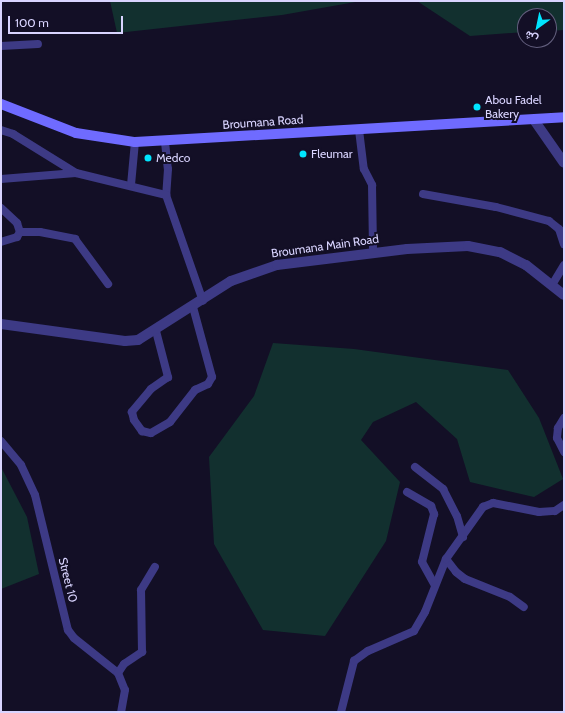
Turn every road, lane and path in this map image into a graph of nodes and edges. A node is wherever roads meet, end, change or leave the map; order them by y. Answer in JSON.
{"nodes":[{"id":1,"x":38,"y":44,"type":"dead end"},
{"id":2,"x":1,"y":46,"type":"edge"},
{"id":3,"x":1,"y":104,"type":"edge"},
{"id":4,"x":564,"y":111,"type":"edge"},
{"id":5,"x":561,"y":118,"type":"edge"},
{"id":6,"x":534,"y":120,"type":"junction"},
{"id":7,"x":1,"y":130,"type":"edge"},
{"id":8,"x":359,"y":130,"type":"junction"},
{"id":9,"x":136,"y":142,"type":"junction"},
{"id":10,"x":165,"y":142,"type":"junction"},
{"id":11,"x":564,"y":163,"type":"edge"},
{"id":12,"x":76,"y":173,"type":"junction"},
{"id":13,"x":1,"y":179,"type":"edge"},
{"id":14,"x":131,"y":185,"type":"junction"},
{"id":15,"x":423,"y":194,"type":"dead end"},
{"id":16,"x":166,"y":195,"type":"junction"},
{"id":17,"x":1,"y":208,"type":"edge"},
{"id":18,"x":20,"y":232,"type":"junction"},
{"id":19,"x":1,"y":242,"type":"edge"},
{"id":20,"x":564,"y":244,"type":"edge"},
{"id":21,"x":373,"y":252,"type":"junction"},
{"id":22,"x":564,"y":265,"type":"edge"},
{"id":23,"x":108,"y":284,"type":"dead end"},
{"id":24,"x":552,"y":285,"type":"junction"},
{"id":25,"x":564,"y":295,"type":"edge"},
{"id":26,"x":203,"y":301,"type":"junction"},
{"id":27,"x":193,"y":307,"type":"junction"},
{"id":28,"x":1,"y":324,"type":"edge"},
{"id":29,"x":156,"y":331,"type":"junction"},
{"id":30,"x":564,"y":418,"type":"edge"},
{"id":31,"x":1,"y":440,"type":"edge"},
{"id":32,"x":564,"y":452,"type":"edge"},
{"id":33,"x":415,"y":467,"type":"dead end"},
{"id":34,"x":407,"y":492,"type":"dead end"},
{"id":35,"x":564,"y":505,"type":"edge"},
{"id":36,"x":463,"y":537,"type":"junction"},
{"id":37,"x":446,"y":559,"type":"junction"},
{"id":38,"x":155,"y":567,"type":"dead end"},
{"id":39,"x":435,"y":585,"type":"junction"},
{"id":40,"x":524,"y":607,"type":"dead end"},
{"id":41,"x":118,"y":672,"type":"junction"},
{"id":42,"x":121,"y":712,"type":"edge"},
{"id":43,"x":341,"y":712,"type":"edge"}],
"edges":[{"from":1,"to":2,"type":"street"},
{"from":3,"to":9,"type":"main road","name":"Broumana Road"},
{"from":4,"to":5,"type":"street"},
{"from":5,"to":6,"type":"main road"},
{"from":6,"to":8,"type":"main road","name":"Broumana Road"},
{"from":6,"to":11,"type":"street"},
{"from":7,"to":12,"type":"street"},
{"from":8,"to":10,"type":"main road","name":"Broumana Road"},
{"from":8,"to":21,"type":"street"},
{"from":9,"to":10,"type":"main road","name":"Broumana Road"},
{"from":9,"to":14,"type":"street"},
{"from":10,"to":16,"type":"street"},
{"from":12,"to":13,"type":"street"},
{"from":12,"to":14,"type":"street"},
{"from":14,"to":16,"type":"street"},
{"from":15,"to":20,"type":"street"},
{"from":16,"to":26,"type":"street"},
{"from":17,"to":18,"type":"street"},
{"from":18,"to":19,"type":"street"},
{"from":18,"to":23,"type":"street"},
{"from":21,"to":24,"type":"street","name":"Broumana Main Road"},
{"from":21,"to":26,"type":"street","name":"Broumana Main Road"},
{"from":22,"to":24,"type":"street"},
{"from":24,"to":25,"type":"street","name":"Broumana Main Road"},
{"from":26,"to":27,"type":"street","name":"Broumana Main Road"},
{"from":27,"to":29,"type":"street","name":"Broumana Main Road"},
{"from":27,"to":29,"type":"street"},
{"from":28,"to":29,"type":"street","name":"Broumana Main Road"},
{"from":30,"to":32,"type":"street"},
{"from":31,"to":41,"type":"street","name":"Street 10"},
{"from":33,"to":36,"type":"street"},
{"from":34,"to":39,"type":"street"},
{"from":35,"to":36,"type":"street"},
{"from":36,"to":37,"type":"street"},
{"from":37,"to":39,"type":"street"},
{"from":37,"to":40,"type":"street"},
{"from":38,"to":41,"type":"street"},
{"from":39,"to":43,"type":"street"},
{"from":41,"to":42,"type":"street"}]}
